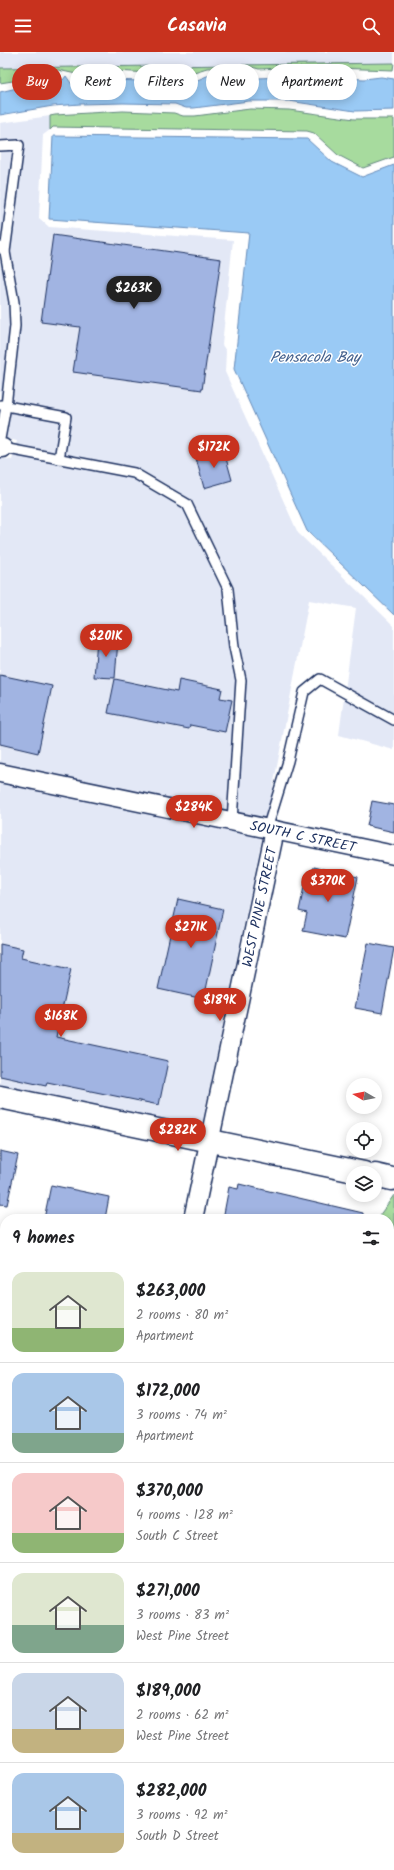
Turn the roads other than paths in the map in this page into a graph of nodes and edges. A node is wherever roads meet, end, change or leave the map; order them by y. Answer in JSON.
{"nodes":[{"id":1,"x":0,"y":146,"type":"edge"},
{"id":2,"x":3,"y":249,"type":"edge"},
{"id":3,"x":3,"y":406,"type":"edge"},
{"id":4,"x":1,"y":445,"type":"edge"},
{"id":5,"x":59,"y":459,"type":"junction"},
{"id":6,"x":394,"y":720,"type":"edge"},
{"id":7,"x":0,"y":773,"type":"edge"},
{"id":8,"x":232,"y":822,"type":"junction"},
{"id":9,"x":271,"y":830,"type":"junction"},
{"id":10,"x":394,"y":854,"type":"edge"},
{"id":11,"x":0,"y":1096,"type":"edge"},
{"id":12,"x":210,"y":1141,"type":"junction"},
{"id":13,"x":346,"y":1169,"type":"edge"},
{"id":14,"x":194,"y":1214,"type":"edge"}],
"edges":[{"from":1,"to":2,"type":"lane"},
{"from":2,"to":3,"type":"lane"},
{"from":3,"to":4,"type":"lane"},
{"from":3,"to":5,"type":"lane"},
{"from":4,"to":5,"type":"lane"},
{"from":5,"to":8,"type":"lane"},
{"from":6,"to":9,"type":"lane"},
{"from":7,"to":8,"type":"street","name":"SOUTH C STREET"},
{"from":8,"to":9,"type":"street","name":"SOUTH C STREET"},
{"from":9,"to":10,"type":"street","name":"SOUTH C STREET"},
{"from":9,"to":12,"type":"street","name":"WEST PINE STREET"},
{"from":11,"to":12,"type":"street"},
{"from":12,"to":13,"type":"street"},
{"from":12,"to":14,"type":"street","name":"WEST PINE STREET"}]}
